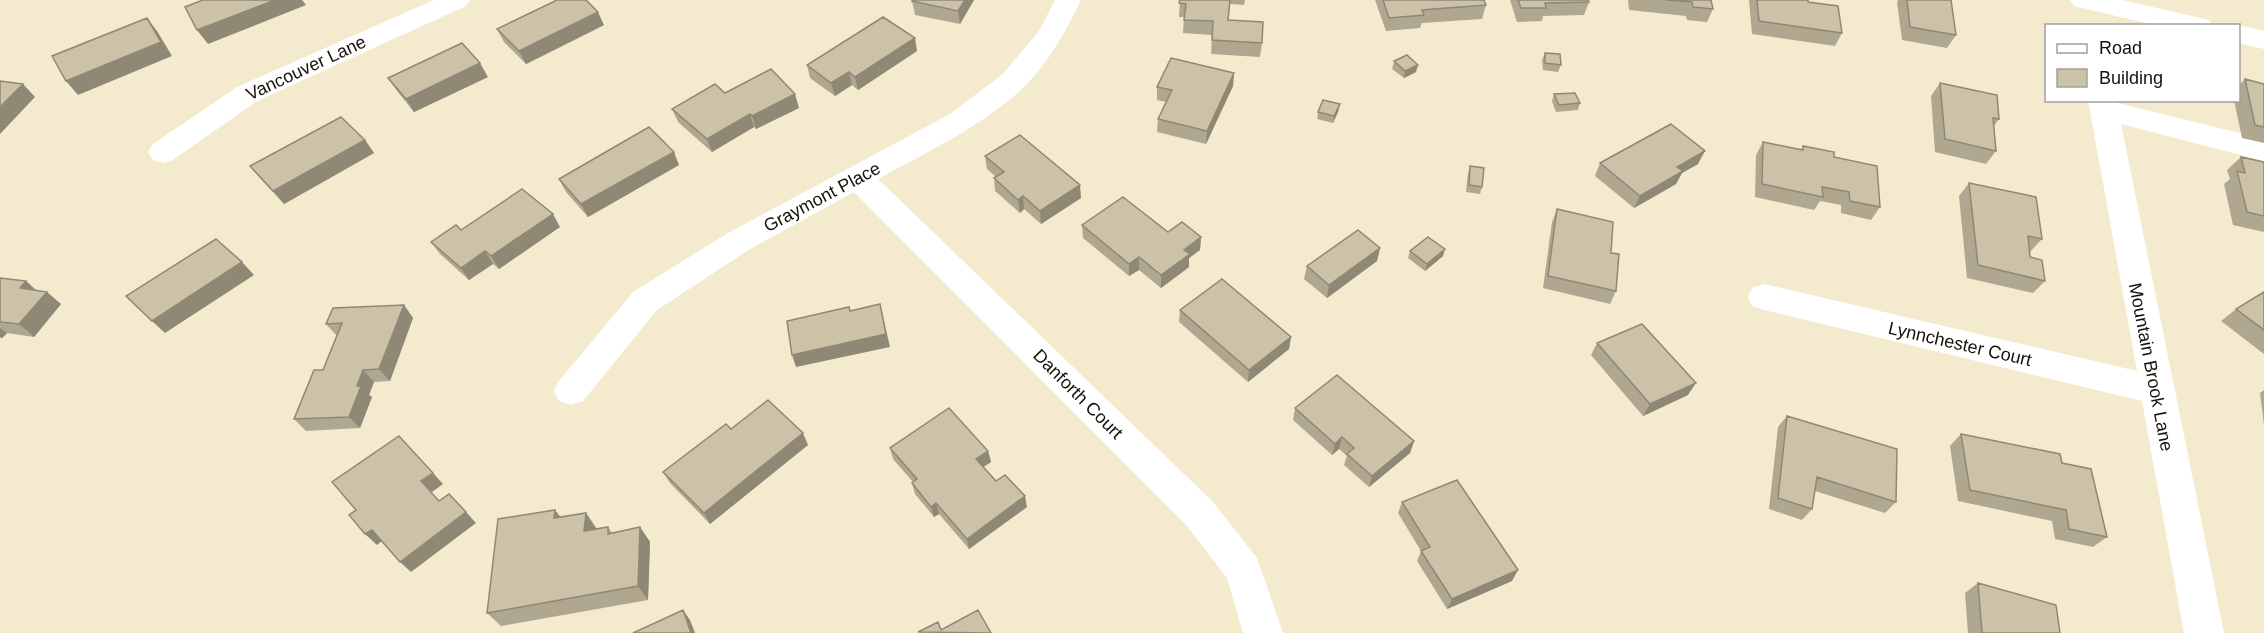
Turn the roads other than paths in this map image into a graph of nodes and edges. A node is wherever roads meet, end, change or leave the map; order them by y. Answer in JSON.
{"nodes":[{"id":1,"x":457,"y":0,"type":"edge"},
{"id":2,"x":1068,"y":0,"type":"edge"},
{"id":3,"x":2091,"y":9,"type":"edge"},
{"id":4,"x":2186,"y":24,"type":"edge"},
{"id":5,"x":2240,"y":34,"type":"edge"},
{"id":6,"x":2264,"y":40,"type":"edge"},
{"id":7,"x":2102,"y":105,"type":"edge"},
{"id":8,"x":2264,"y":150,"type":"edge"},
{"id":9,"x":163,"y":152,"type":"dead end"},
{"id":10,"x":858,"y":178,"type":"junction"},
{"id":11,"x":1764,"y":297,"type":"dead end"},
{"id":12,"x":2155,"y":390,"type":"junction"},
{"id":13,"x":571,"y":391,"type":"dead end"},
{"id":14,"x":1263,"y":633,"type":"edge"},
{"id":15,"x":2204,"y":633,"type":"edge"}],
"edges":[{"from":1,"to":9,"type":"street","name":"Vancouver Lane"},
{"from":2,"to":10,"type":"street","name":"Graymont Place"},
{"from":3,"to":4,"type":"street"},
{"from":5,"to":6,"type":"street"},
{"from":7,"to":8,"type":"street"},
{"from":7,"to":12,"type":"street","name":"Mountain Brook Lane"},
{"from":10,"to":13,"type":"street","name":"Graymont Place"},
{"from":10,"to":14,"type":"street","name":"Danforth Court"},
{"from":11,"to":12,"type":"street","name":"Lynnchester Court"},
{"from":12,"to":15,"type":"street","name":"Mountain Brook Lane"}]}
